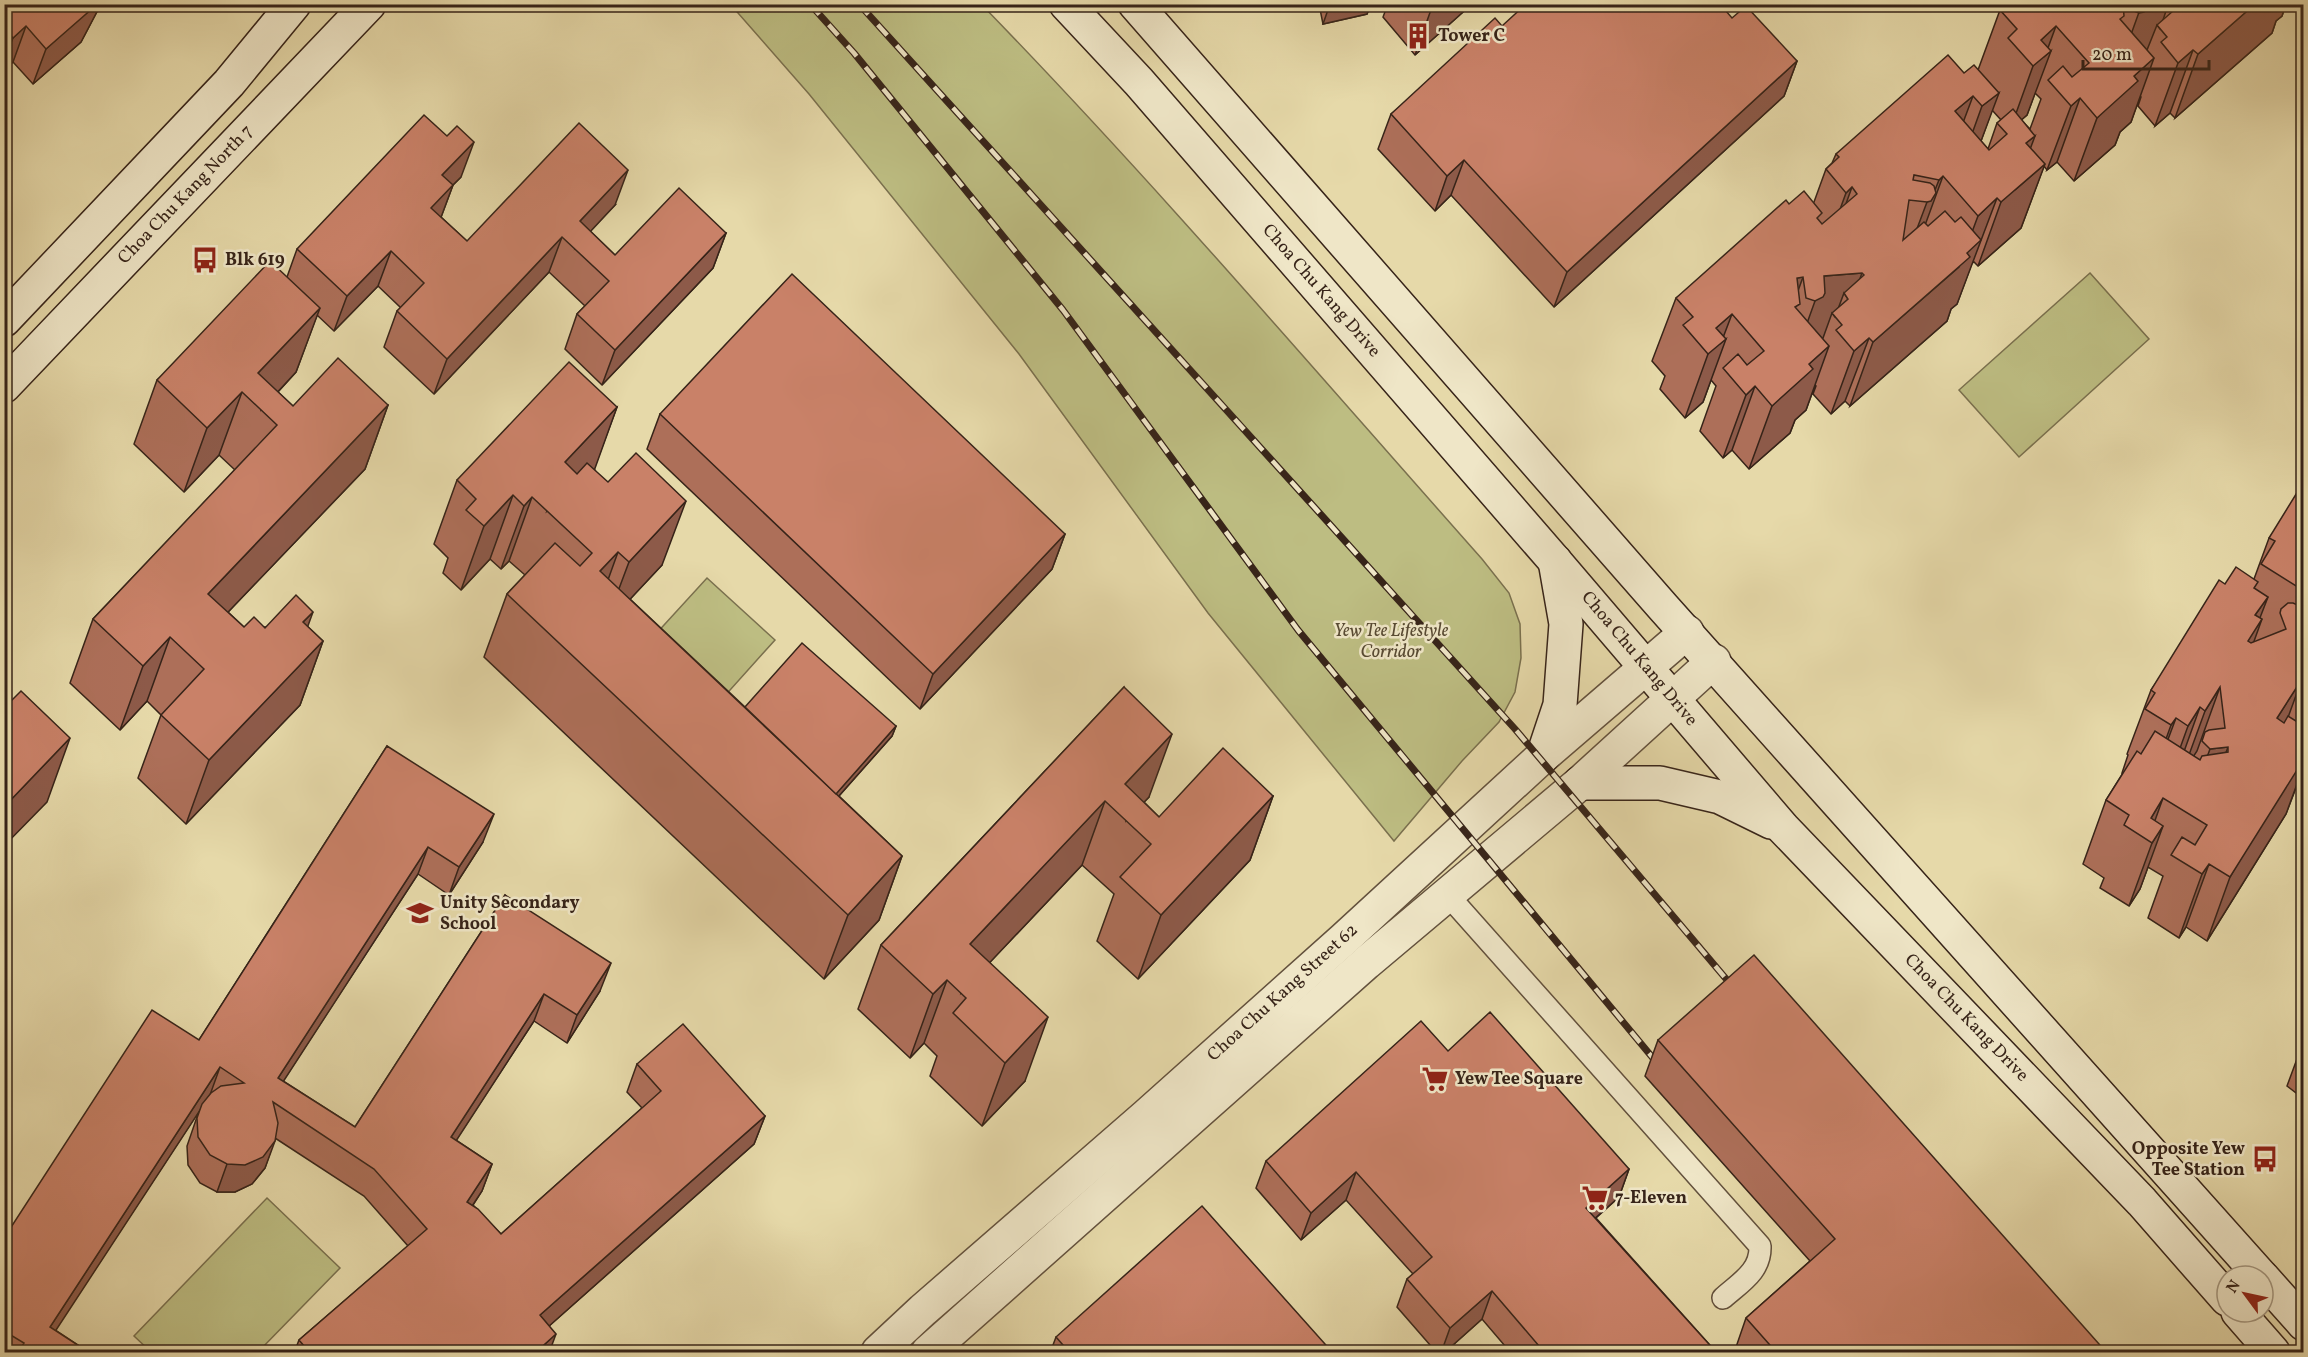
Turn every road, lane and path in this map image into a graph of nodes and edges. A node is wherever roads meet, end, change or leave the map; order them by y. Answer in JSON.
{"nodes":[{"id":1,"x":294,"y":4,"type":"edge"},
{"id":2,"x":369,"y":4,"type":"edge"},
{"id":3,"x":1066,"y":4,"type":"edge"},
{"id":4,"x":1135,"y":4,"type":"edge"},
{"id":5,"x":4,"y":320,"type":"edge"},
{"id":6,"x":4,"y":386,"type":"edge"},
{"id":7,"x":1554,"y":560,"type":"junction"},
{"id":8,"x":1687,"y":632,"type":"junction"},
{"id":9,"x":1714,"y":661,"type":"junction"},
{"id":10,"x":1647,"y":668,"type":"junction"},
{"id":11,"x":1672,"y":698,"type":"junction"},
{"id":12,"x":1543,"y":756,"type":"junction"},
{"id":13,"x":1580,"y":783,"type":"junction"},
{"id":14,"x":1783,"y":828,"type":"junction"},
{"id":15,"x":1446,"y":893,"type":"junction"},
{"id":16,"x":2250,"y":1264,"type":"edge"},
{"id":17,"x":2215,"y":1285,"type":"edge"},
{"id":18,"x":2275,"y":1292,"type":"edge"},
{"id":19,"x":1723,"y":1298,"type":"dead end"},
{"id":20,"x":2248,"y":1324,"type":"edge"},
{"id":21,"x":2304,"y":1324,"type":"edge"},
{"id":22,"x":878,"y":1353,"type":"edge"},
{"id":23,"x":928,"y":1353,"type":"edge"},
{"id":24,"x":2273,"y":1353,"type":"edge"}],
"edges":[{"from":1,"to":5,"type":"main road"},
{"from":2,"to":6,"type":"main road","name":"Choa Chu Kang North 7"},
{"from":3,"to":7,"type":"main road","name":"Choa Chu Kang Drive"},
{"from":4,"to":8,"type":"main road"},
{"from":7,"to":10,"type":"main road","name":"Choa Chu Kang Drive"},
{"from":7,"to":12,"type":"main road"},
{"from":8,"to":9,"type":"main road"},
{"from":8,"to":10,"type":"main road","name":"Choa Chu Kang Street 62"},
{"from":9,"to":11,"type":"main road","name":"Choa Chu Kang Street 62"},
{"from":9,"to":16,"type":"main road"},
{"from":10,"to":11,"type":"main road","name":"Choa Chu Kang Drive"},
{"from":10,"to":12,"type":"main road","name":"Choa Chu Kang Street 62"},
{"from":11,"to":13,"type":"main road","name":"Choa Chu Kang Street 62"},
{"from":11,"to":14,"type":"main road","name":"Choa Chu Kang Drive"},
{"from":12,"to":22,"type":"main road","name":"Choa Chu Kang Street 62"},
{"from":13,"to":14,"type":"main road"},
{"from":13,"to":15,"type":"main road","name":"Choa Chu Kang Street 62"},
{"from":14,"to":17,"type":"main road","name":"Choa Chu Kang Drive"},
{"from":15,"to":19,"type":"lane"},
{"from":15,"to":23,"type":"main road","name":"Choa Chu Kang Street 62"},
{"from":18,"to":21,"type":"main road"},
{"from":20,"to":24,"type":"main road"}]}
